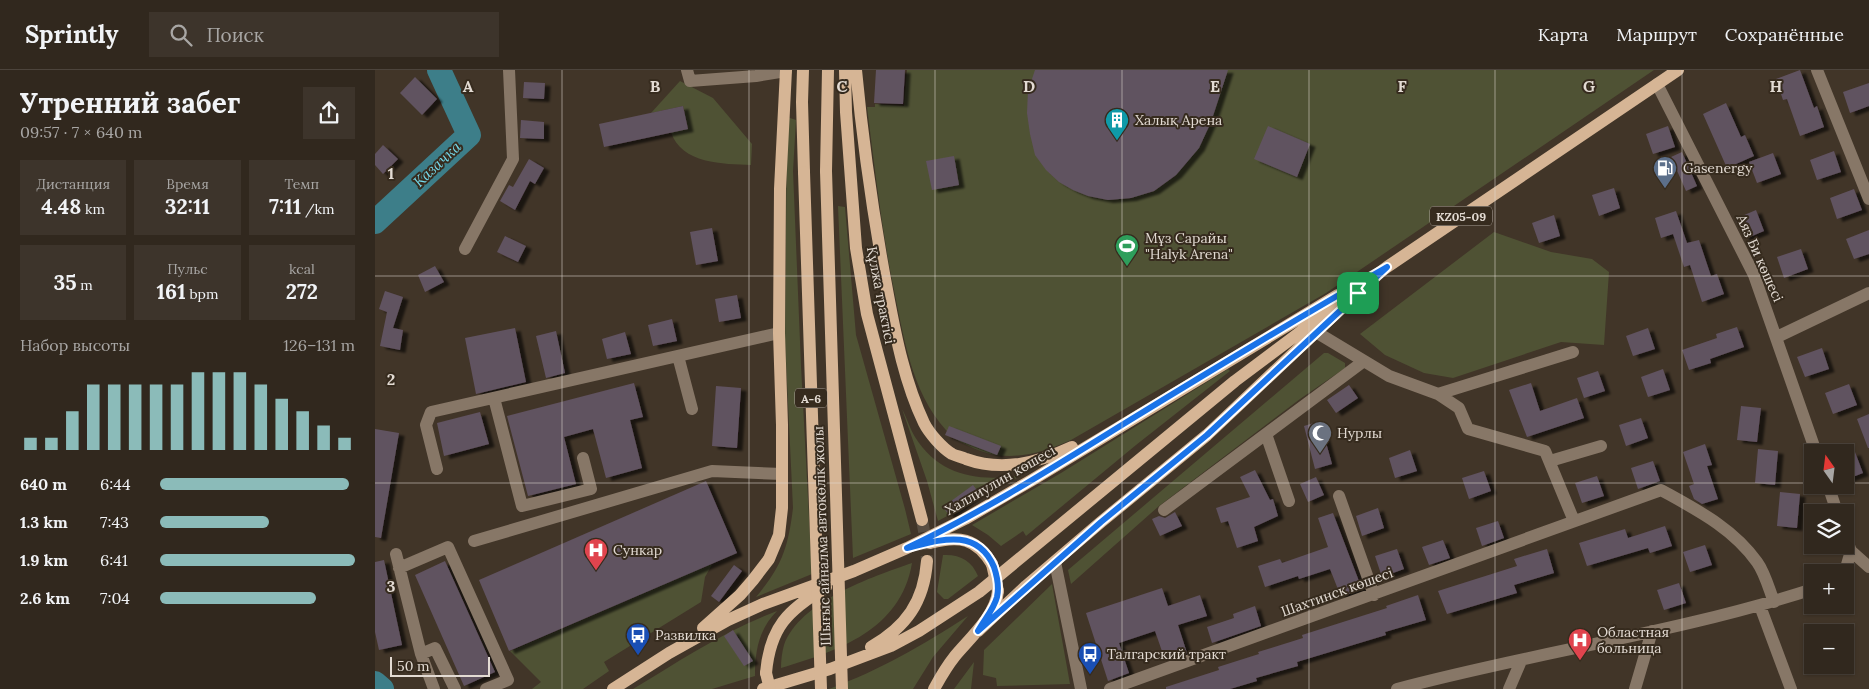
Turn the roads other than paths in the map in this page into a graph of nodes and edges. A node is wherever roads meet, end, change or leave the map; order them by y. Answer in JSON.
{"nodes":[{"id":1,"x":509,"y":70,"type":"edge"},
{"id":2,"x":687,"y":70,"type":"edge"},
{"id":3,"x":803,"y":70,"type":"edge"},
{"id":4,"x":828,"y":70,"type":"edge"},
{"id":5,"x":845,"y":70,"type":"edge"},
{"id":6,"x":856,"y":70,"type":"edge"},
{"id":7,"x":1678,"y":70,"type":"edge"},
{"id":8,"x":1817,"y":70,"type":"edge"},
{"id":9,"x":786,"y":71,"type":"edge"},
{"id":10,"x":756,"y":73,"type":"edge"},
{"id":11,"x":1657,"y":84,"type":"junction"},
{"id":12,"x":1869,"y":199,"type":"edge"},
{"id":13,"x":465,"y":249,"type":"dead end"},
{"id":14,"x":1387,"y":267,"type":"junction"},
{"id":15,"x":1869,"y":293,"type":"edge"},
{"id":16,"x":1316,"y":332,"type":"junction"},
{"id":17,"x":779,"y":333,"type":"junction"},
{"id":18,"x":1777,"y":337,"type":"junction"},
{"id":19,"x":1573,"y":352,"type":"dead end"},
{"id":20,"x":678,"y":356,"type":"junction"},
{"id":21,"x":1364,"y":361,"type":"junction"},
{"id":22,"x":1438,"y":394,"type":"junction"},
{"id":23,"x":494,"y":398,"type":"junction"},
{"id":24,"x":692,"y":409,"type":"dead end"},
{"id":25,"x":1131,"y":420,"type":"junction"},
{"id":26,"x":1265,"y":434,"type":"junction"},
{"id":27,"x":1813,"y":444,"type":"edge"},
{"id":28,"x":1601,"y":446,"type":"dead end"},
{"id":29,"x":583,"y":458,"type":"dead end"},
{"id":30,"x":1550,"y":461,"type":"junction"},
{"id":31,"x":437,"y":469,"type":"dead end"},
{"id":32,"x":782,"y":474,"type":"junction"},
{"id":33,"x":1339,"y":496,"type":"dead end"},
{"id":34,"x":1289,"y":501,"type":"dead end"},
{"id":35,"x":1164,"y":510,"type":"dead end"},
{"id":36,"x":922,"y":520,"type":"tunnel mouth"},
{"id":37,"x":1575,"y":521,"type":"junction"},
{"id":38,"x":474,"y":541,"type":"dead end"},
{"id":39,"x":907,"y":548,"type":"junction"},
{"id":40,"x":396,"y":554,"type":"dead end"},
{"id":41,"x":1854,"y":554,"type":"edge"},
{"id":42,"x":927,"y":561,"type":"tunnel mouth"},
{"id":43,"x":1055,"y":562,"type":"junction"},
{"id":44,"x":399,"y":568,"type":"junction"},
{"id":45,"x":1869,"y":568,"type":"edge"},
{"id":46,"x":854,"y":571,"type":"junction"},
{"id":47,"x":1804,"y":592,"type":"edge"},
{"id":48,"x":1374,"y":595,"type":"junction"},
{"id":49,"x":1774,"y":602,"type":"junction"},
{"id":50,"x":1760,"y":606,"type":"junction"},
{"id":51,"x":978,"y":631,"type":"junction"},
{"id":52,"x":1652,"y":631,"type":"junction"},
{"id":53,"x":669,"y":653,"type":"junction"},
{"id":54,"x":421,"y":654,"type":"junction"},
{"id":55,"x":1521,"y":661,"type":"junction"},
{"id":56,"x":788,"y":682,"type":"junction"},
{"id":57,"x":434,"y":689,"type":"edge"},
{"id":58,"x":455,"y":689,"type":"edge"},
{"id":59,"x":486,"y":689,"type":"edge"},
{"id":60,"x":613,"y":689,"type":"edge"},
{"id":61,"x":763,"y":689,"type":"edge"},
{"id":62,"x":770,"y":689,"type":"edge"},
{"id":63,"x":821,"y":689,"type":"edge"},
{"id":64,"x":842,"y":689,"type":"edge"},
{"id":65,"x":933,"y":689,"type":"edge"},
{"id":66,"x":1081,"y":689,"type":"edge"},
{"id":67,"x":1110,"y":689,"type":"edge"},
{"id":68,"x":1397,"y":689,"type":"edge"},
{"id":69,"x":1509,"y":689,"type":"edge"},
{"id":70,"x":1635,"y":689,"type":"edge"},
{"id":71,"x":1791,"y":689,"type":"edge"}],
"edges":[{"from":1,"to":13,"type":"street"},
{"from":2,"to":10,"type":"street"},
{"from":3,"to":63,"type":"main road","name":"Шығыс айналма автокөлік жолы","number":"A-6","bridge":true},
{"from":4,"to":64,"type":"main road","name":"Шығыс айналма автокөлік жолы","number":"A-6","bridge":true},
{"from":5,"to":36,"type":"main road","name":"Құлжа трактісі"},
{"from":6,"to":25,"type":"main road"},
{"from":7,"to":11,"type":"main road","number":"KZ05-09"},
{"from":8,"to":12,"type":"street"},
{"from":9,"to":10,"type":"street"},
{"from":9,"to":17,"type":"main road"},
{"from":11,"to":14,"type":"main road","number":"KZ05-09"},
{"from":11,"to":18,"type":"street","name":"Аяз Би көшесі"},
{"from":14,"to":16,"type":"main road","number":"KZ05-09"},
{"from":14,"to":25,"type":"main road","name":"Халлиулин көшесі","number":"KZ05-09"},
{"from":14,"to":56,"type":"main road"},
{"from":15,"to":18,"type":"street"},
{"from":16,"to":21,"type":"street"},
{"from":16,"to":43,"type":"main road","number":"KZ05-09"},
{"from":17,"to":20,"type":"street"},
{"from":17,"to":32,"type":"main road"},
{"from":18,"to":27,"type":"street","name":"Аяз Би көшесі"},
{"from":19,"to":22,"type":"street"},
{"from":20,"to":23,"type":"street"},
{"from":20,"to":24,"type":"street"},
{"from":21,"to":22,"type":"street"},
{"from":21,"to":26,"type":"street"},
{"from":22,"to":30,"type":"street"},
{"from":23,"to":29,"type":"street"},
{"from":23,"to":31,"type":"street"},
{"from":25,"to":39,"type":"main road","name":"Халлиулин көшесі","number":"KZ05-09"},
{"from":26,"to":34,"type":"street"},
{"from":26,"to":35,"type":"street"},
{"from":28,"to":30,"type":"street"},
{"from":30,"to":37,"type":"street"},
{"from":32,"to":38,"type":"street"},
{"from":32,"to":53,"type":"main road"},
{"from":33,"to":48,"type":"street"},
{"from":37,"to":48,"type":"street","name":"Шахтинск көшесі"},
{"from":37,"to":49,"type":"street","name":"Шахтинск көшесі"},
{"from":39,"to":46,"type":"main road","name":"Халлиулин көшесі"},
{"from":39,"to":51,"type":"main road","bridge":true},
{"from":40,"to":44,"type":"street"},
{"from":41,"to":45,"type":"street"},
{"from":42,"to":56,"type":"main road"},
{"from":43,"to":51,"type":"main road","number":"KZ05-09"},
{"from":43,"to":66,"type":"street"},
{"from":44,"to":54,"type":"street"},
{"from":44,"to":59,"type":"street"},
{"from":46,"to":53,"type":"main road","name":"Халлиулин көшесі"},
{"from":46,"to":62,"type":"main road","bridge":true},
{"from":47,"to":49,"type":"street"},
{"from":48,"to":67,"type":"street","name":"Шахтинск көшесі"},
{"from":49,"to":50,"type":"street"},
{"from":50,"to":52,"type":"street"},
{"from":50,"to":71,"type":"street"},
{"from":51,"to":65,"type":"main road"},
{"from":52,"to":55,"type":"street"},
{"from":52,"to":70,"type":"street"},
{"from":53,"to":60,"type":"main road","name":"Халлиулин көшесі"},
{"from":54,"to":57,"type":"street"},
{"from":54,"to":58,"type":"street"},
{"from":55,"to":68,"type":"street"},
{"from":55,"to":69,"type":"street"},
{"from":56,"to":61,"type":"main road"}]}
